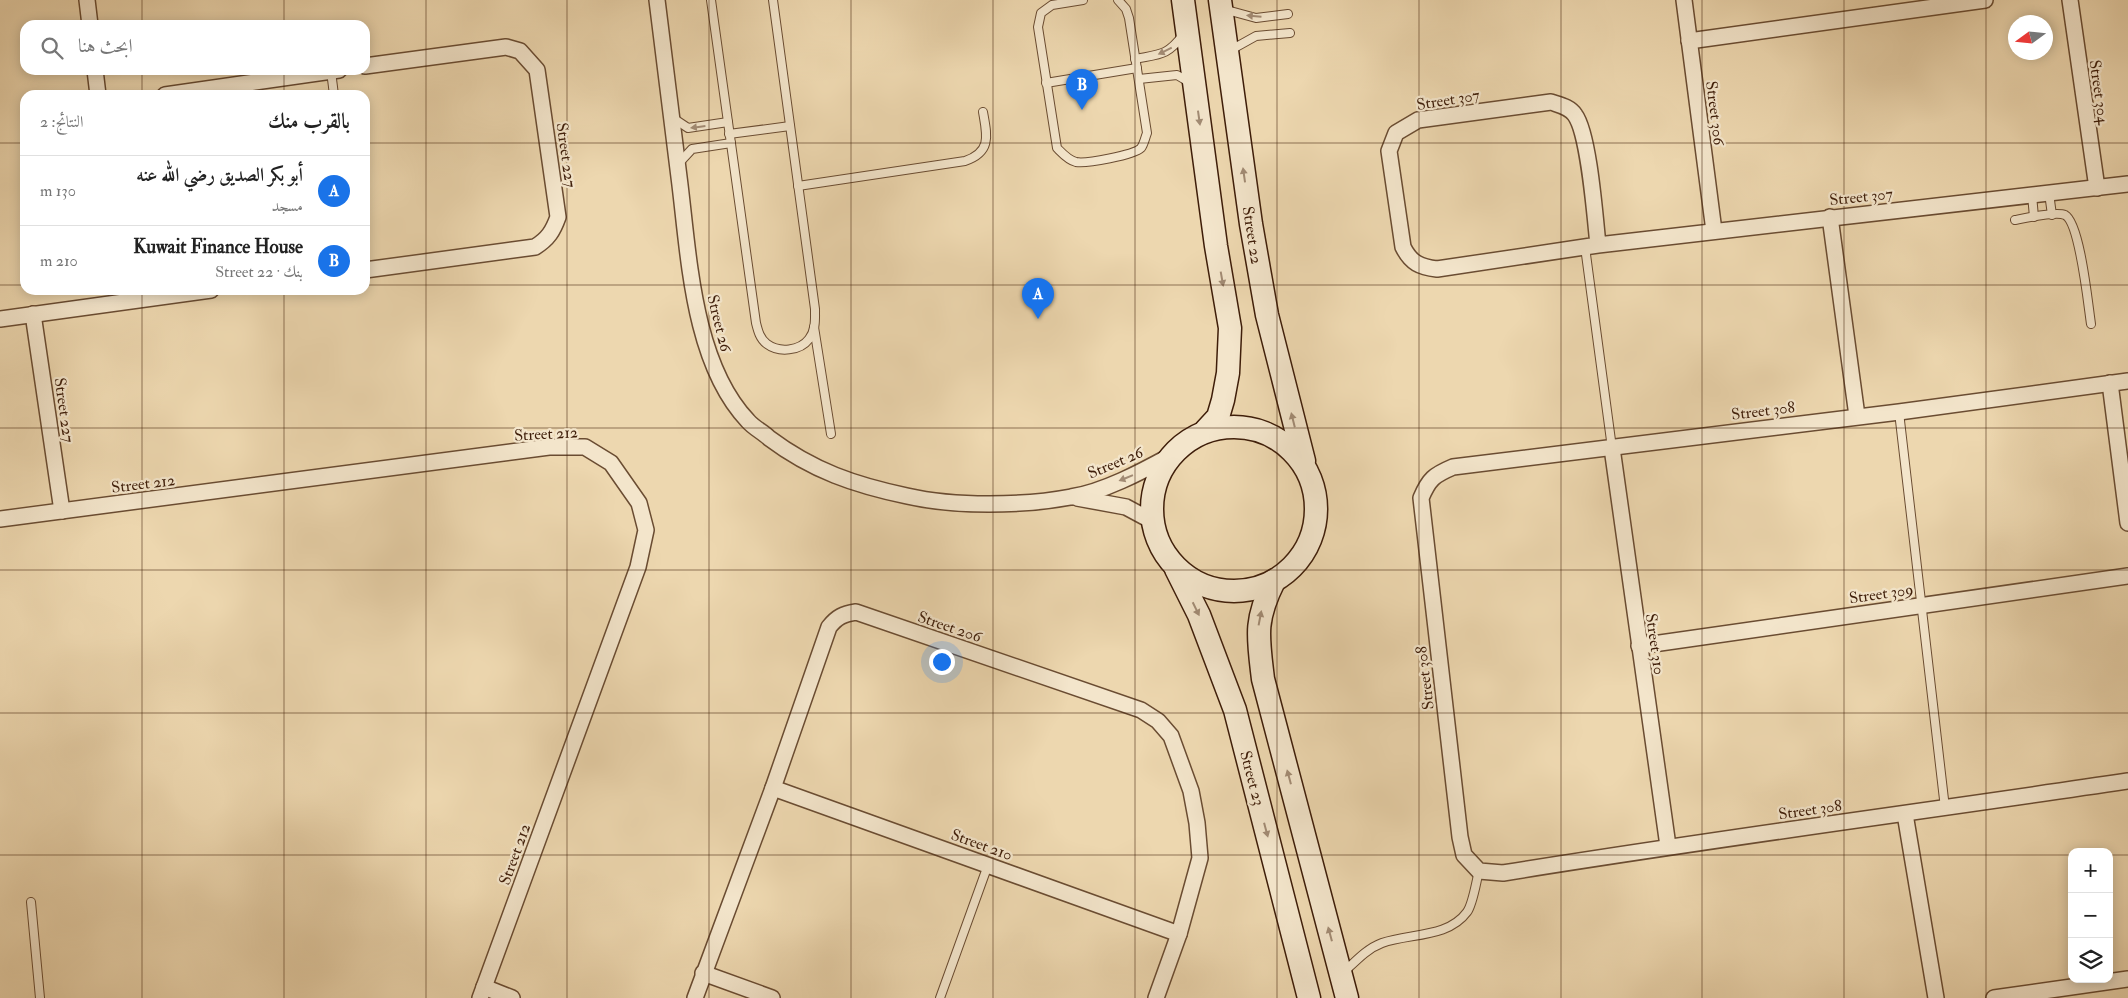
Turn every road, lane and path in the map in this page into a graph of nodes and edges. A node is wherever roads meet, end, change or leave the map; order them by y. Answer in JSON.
{"nodes":[{"id":1,"x":87,"y":0,"type":"edge"},
{"id":2,"x":657,"y":0,"type":"edge"},
{"id":3,"x":711,"y":0,"type":"edge"},
{"id":4,"x":773,"y":0,"type":"edge"},
{"id":5,"x":1083,"y":0,"type":"edge"},
{"id":6,"x":1118,"y":0,"type":"edge"},
{"id":7,"x":1183,"y":0,"type":"edge"},
{"id":8,"x":1684,"y":0,"type":"edge"},
{"id":9,"x":1985,"y":0,"type":"edge"},
{"id":10,"x":2070,"y":0,"type":"edge"},
{"id":11,"x":1221,"y":4,"type":"edge"},
{"id":12,"x":1288,"y":14,"type":"dead end"},
{"id":13,"x":89,"y":20,"type":"edge"},
{"id":14,"x":1187,"y":29,"type":"junction"},
{"id":15,"x":1290,"y":33,"type":"dead end"},
{"id":16,"x":1689,"y":41,"type":"junction"},
{"id":17,"x":1227,"y":52,"type":"junction"},
{"id":18,"x":1135,"y":58,"type":"junction"},
{"id":19,"x":370,"y":65,"type":"edge"},
{"id":20,"x":1137,"y":68,"type":"junction"},
{"id":21,"x":96,"y":75,"type":"edge"},
{"id":22,"x":307,"y":75,"type":"edge"},
{"id":23,"x":335,"y":75,"type":"edge"},
{"id":24,"x":1139,"y":79,"type":"junction"},
{"id":25,"x":1046,"y":83,"type":"junction"},
{"id":26,"x":1194,"y":85,"type":"junction"},
{"id":27,"x":97,"y":90,"type":"edge"},
{"id":28,"x":200,"y":90,"type":"edge"},
{"id":29,"x":334,"y":90,"type":"edge"},
{"id":30,"x":983,"y":112,"type":"dead end"},
{"id":31,"x":672,"y":117,"type":"junction"},
{"id":32,"x":728,"y":122,"type":"junction"},
{"id":33,"x":790,"y":126,"type":"junction"},
{"id":34,"x":729,"y":134,"type":"junction"},
{"id":35,"x":731,"y":143,"type":"junction"},
{"id":36,"x":678,"y":164,"type":"junction"},
{"id":37,"x":2128,"y":184,"type":"edge"},
{"id":38,"x":798,"y":186,"type":"junction"},
{"id":39,"x":2096,"y":188,"type":"junction"},
{"id":40,"x":2049,"y":193,"type":"junction"},
{"id":41,"x":2032,"y":195,"type":"junction"},
{"id":42,"x":2052,"y":215,"type":"junction"},
{"id":43,"x":1830,"y":217,"type":"junction"},
{"id":44,"x":2034,"y":217,"type":"junction"},
{"id":45,"x":2014,"y":220,"type":"dead end"},
{"id":46,"x":1714,"y":231,"type":"junction"},
{"id":47,"x":1592,"y":246,"type":"junction"},
{"id":48,"x":370,"y":269,"type":"edge"},
{"id":49,"x":138,"y":295,"type":"edge"},
{"id":50,"x":123,"y":296,"type":"edge"},
{"id":51,"x":33,"y":314,"type":"junction"},
{"id":52,"x":0,"y":319,"type":"edge"},
{"id":53,"x":2091,"y":324,"type":"dead end"},
{"id":54,"x":814,"y":327,"type":"junction"},
{"id":55,"x":2128,"y":381,"type":"edge"},
{"id":56,"x":2110,"y":384,"type":"junction"},
{"id":57,"x":1899,"y":412,"type":"junction"},
{"id":58,"x":1858,"y":416,"type":"junction"},
{"id":59,"x":1206,"y":430,"type":"junction"},
{"id":60,"x":831,"y":434,"type":"dead end"},
{"id":61,"x":1612,"y":448,"type":"junction"},
{"id":62,"x":1170,"y":456,"type":"junction"},
{"id":63,"x":1305,"y":467,"type":"junction"},
{"id":64,"x":1073,"y":497,"type":"junction"},
{"id":65,"x":62,"y":511,"type":"junction"},
{"id":66,"x":0,"y":519,"type":"edge"},
{"id":67,"x":1152,"y":521,"type":"junction"},
{"id":68,"x":2128,"y":523,"type":"edge"},
{"id":69,"x":1174,"y":566,"type":"junction"},
{"id":70,"x":2128,"y":576,"type":"edge"},
{"id":71,"x":1274,"y":581,"type":"junction"},
{"id":72,"x":1922,"y":605,"type":"junction"},
{"id":73,"x":1639,"y":646,"type":"junction"},
{"id":74,"x":2128,"y":781,"type":"edge"},
{"id":75,"x":773,"y":788,"type":"junction"},
{"id":76,"x":1946,"y":808,"type":"junction"},
{"id":77,"x":1905,"y":814,"type":"junction"},
{"id":78,"x":1668,"y":846,"type":"junction"},
{"id":79,"x":988,"y":865,"type":"junction"},
{"id":80,"x":1479,"y":871,"type":"junction"},
{"id":81,"x":31,"y":902,"type":"dead end"},
{"id":82,"x":1179,"y":934,"type":"junction"},
{"id":83,"x":703,"y":973,"type":"junction"},
{"id":84,"x":1342,"y":975,"type":"junction"},
{"id":85,"x":2128,"y":979,"type":"edge"},
{"id":86,"x":482,"y":992,"type":"edge"},
{"id":87,"x":2032,"y":995,"type":"edge"},
{"id":88,"x":1308,"y":996,"type":"edge"},
{"id":89,"x":40,"y":998,"type":"edge"},
{"id":90,"x":512,"y":998,"type":"edge"},
{"id":91,"x":695,"y":998,"type":"edge"},
{"id":92,"x":772,"y":998,"type":"edge"},
{"id":93,"x":940,"y":998,"type":"edge"},
{"id":94,"x":1156,"y":998,"type":"edge"},
{"id":95,"x":1347,"y":998,"type":"edge"},
{"id":96,"x":1936,"y":998,"type":"edge"},
{"id":97,"x":1994,"y":998,"type":"edge"}],
"edges":[{"from":1,"to":13,"type":"street"},
{"from":2,"to":31,"type":"street","name":"Street 26"},
{"from":3,"to":32,"type":"lane"},
{"from":4,"to":33,"type":"lane"},
{"from":5,"to":25,"type":"lane"},
{"from":6,"to":18,"type":"lane"},
{"from":7,"to":14,"type":"street"},
{"from":8,"to":16,"type":"street","name":"Street 306"},
{"from":9,"to":16,"type":"street"},
{"from":10,"to":39,"type":"street","name":"Street 304"},
{"from":12,"to":11,"type":"lane","one_way":true},
{"from":11,"to":17,"type":"street","name":"Street 22"},
{"from":14,"to":18,"type":"lane","one_way":true},
{"from":14,"to":26,"type":"street"},
{"from":15,"to":17,"type":"lane"},
{"from":16,"to":46,"type":"street","name":"Street 306"},
{"from":63,"to":17,"type":"street","name":"Street 22","one_way":true},
{"from":18,"to":20,"type":"lane"},
{"from":19,"to":48,"type":"street","name":"Street 227"},
{"from":20,"to":24,"type":"lane"},
{"from":20,"to":25,"type":"lane"},
{"from":21,"to":27,"type":"street"},
{"from":22,"to":28,"type":"street"},
{"from":23,"to":29,"type":"lane"},
{"from":24,"to":25,"type":"lane"},
{"from":24,"to":26,"type":"lane"},
{"from":26,"to":59,"type":"street","one_way":true},
{"from":30,"to":38,"type":"lane"},
{"from":32,"to":31,"type":"lane","one_way":true},
{"from":31,"to":36,"type":"street","name":"Street 26"},
{"from":32,"to":34,"type":"lane"},
{"from":33,"to":34,"type":"lane"},
{"from":33,"to":38,"type":"lane"},
{"from":34,"to":35,"type":"lane"},
{"from":35,"to":36,"type":"lane"},
{"from":35,"to":54,"type":"lane"},
{"from":36,"to":64,"type":"street","name":"Street 26"},
{"from":37,"to":39,"type":"street","name":"Street 307"},
{"from":38,"to":54,"type":"lane"},
{"from":39,"to":40,"type":"street","name":"Street 307"},
{"from":40,"to":41,"type":"street","name":"Street 307"},
{"from":40,"to":42,"type":"lane"},
{"from":41,"to":43,"type":"street","name":"Street 307"},
{"from":41,"to":44,"type":"lane"},
{"from":42,"to":44,"type":"lane"},
{"from":42,"to":53,"type":"lane"},
{"from":43,"to":46,"type":"street","name":"Street 307"},
{"from":43,"to":58,"type":"street"},
{"from":44,"to":45,"type":"lane"},
{"from":46,"to":47,"type":"street","name":"Street 307"},
{"from":47,"to":47,"type":"street","name":"Street 307"},
{"from":47,"to":61,"type":"lane"},
{"from":49,"to":50,"type":"street"},
{"from":50,"to":51,"type":"street"},
{"from":51,"to":52,"type":"street"},
{"from":51,"to":65,"type":"street","name":"Street 227"},
{"from":54,"to":60,"type":"lane"},
{"from":55,"to":56,"type":"street","name":"Street 308"},
{"from":56,"to":57,"type":"street","name":"Street 308"},
{"from":56,"to":68,"type":"street"},
{"from":57,"to":58,"type":"street","name":"Street 308"},
{"from":57,"to":72,"type":"lane"},
{"from":58,"to":61,"type":"street","name":"Street 308"},
{"from":59,"to":62,"type":"street"},
{"from":59,"to":63,"type":"street"},
{"from":61,"to":73,"type":"street","name":"Street 310"},
{"from":61,"to":80,"type":"street","name":"Street 308"},
{"from":62,"to":64,"type":"street","name":"Street 26","one_way":true},
{"from":62,"to":67,"type":"street"},
{"from":63,"to":71,"type":"street"},
{"from":64,"to":67,"type":"street","name":"Street 26"},
{"from":65,"to":66,"type":"street","name":"Street 212"},
{"from":65,"to":86,"type":"street","name":"Street 212"},
{"from":67,"to":69,"type":"street"},
{"from":69,"to":71,"type":"street"},
{"from":69,"to":88,"type":"street","name":"Street 23","one_way":true},
{"from":70,"to":72,"type":"street","name":"Street 309"},
{"from":84,"to":71,"type":"street","one_way":true},
{"from":72,"to":73,"type":"street","name":"Street 309"},
{"from":72,"to":76,"type":"lane"},
{"from":73,"to":78,"type":"street","name":"Street 310"},
{"from":74,"to":76,"type":"street","name":"Street 308"},
{"from":75,"to":79,"type":"street","name":"Street 210"},
{"from":75,"to":82,"type":"street","name":"Street 206"},
{"from":75,"to":83,"type":"street","name":"Street 206"},
{"from":76,"to":77,"type":"street","name":"Street 308"},
{"from":77,"to":78,"type":"street","name":"Street 308"},
{"from":77,"to":96,"type":"street"},
{"from":78,"to":80,"type":"street","name":"Street 308"},
{"from":79,"to":82,"type":"street","name":"Street 210"},
{"from":79,"to":93,"type":"lane"},
{"from":80,"to":84,"type":"lane"},
{"from":81,"to":89,"type":"lane"},
{"from":82,"to":94,"type":"street","name":"Street 206"},
{"from":83,"to":91,"type":"street","name":"Street 206"},
{"from":83,"to":92,"type":"street"},
{"from":84,"to":95,"type":"street"},
{"from":85,"to":87,"type":"street"},
{"from":86,"to":90,"type":"street"},
{"from":87,"to":97,"type":"street"}]}
